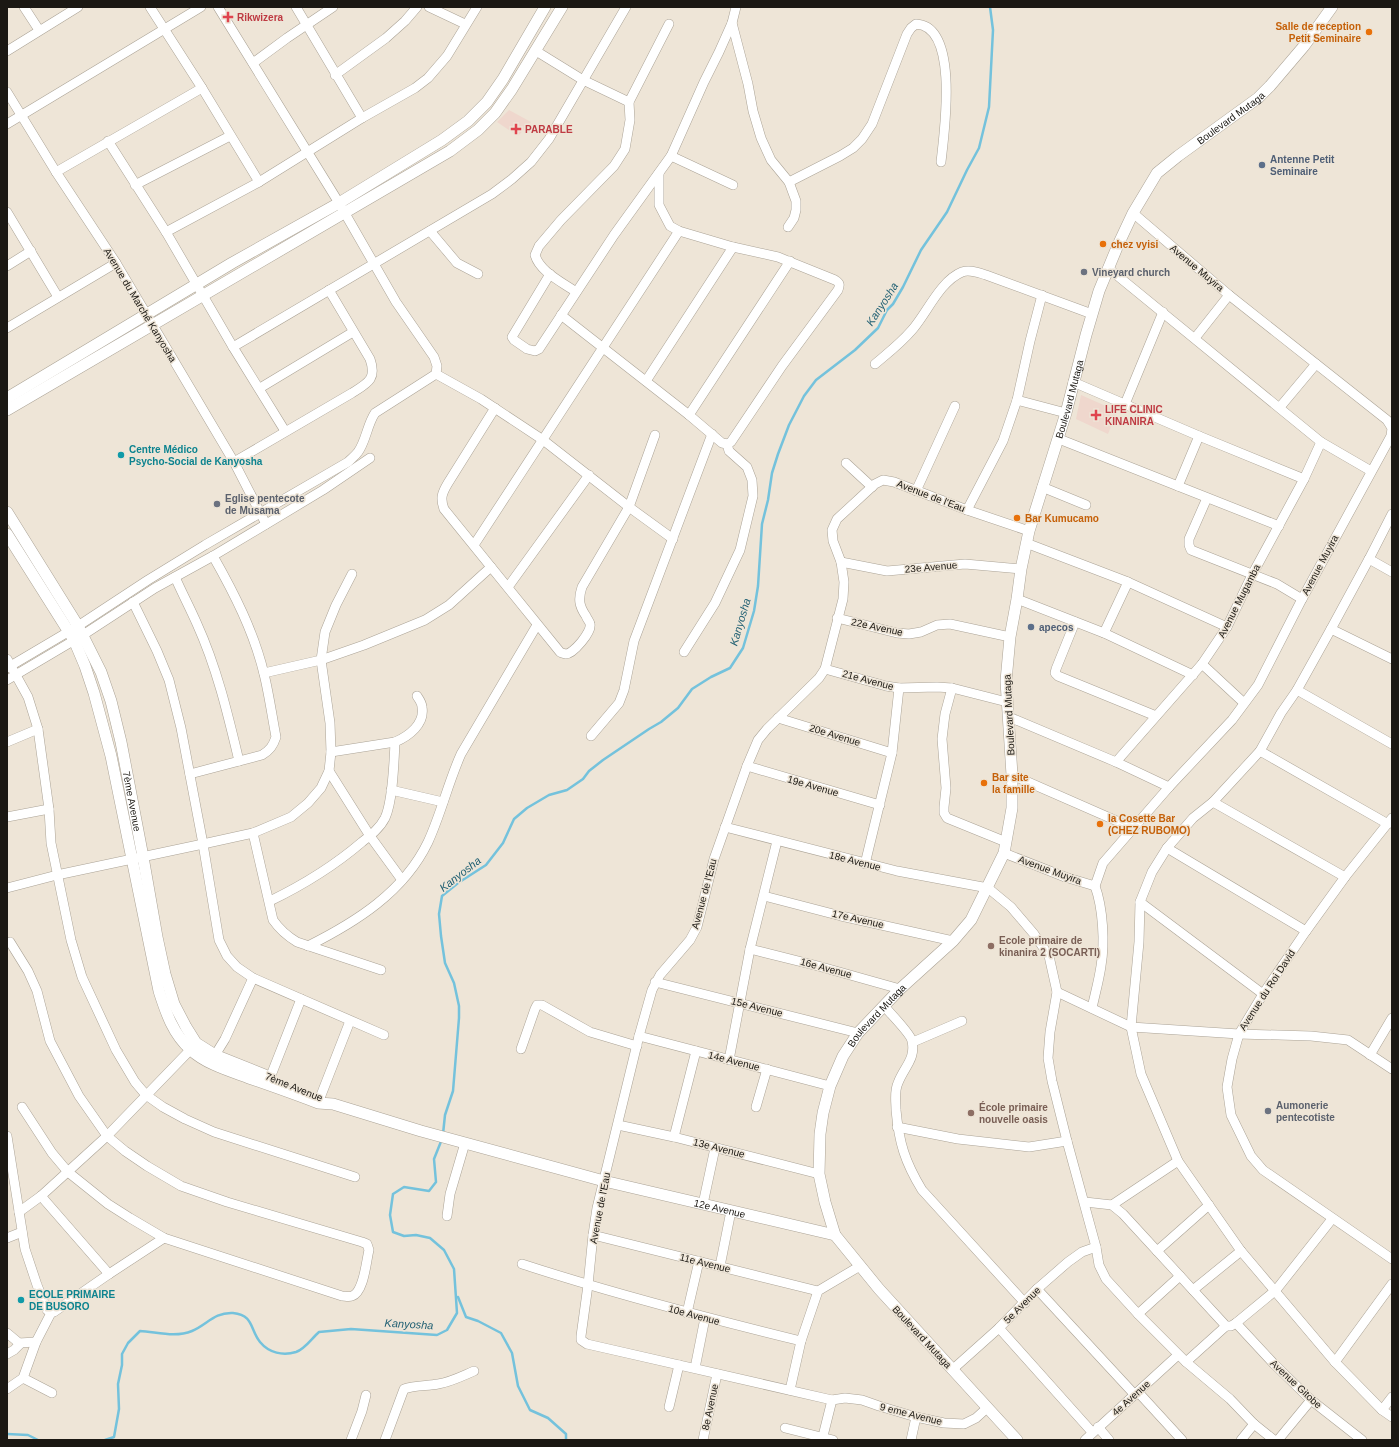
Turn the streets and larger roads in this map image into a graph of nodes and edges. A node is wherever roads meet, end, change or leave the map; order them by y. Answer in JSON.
{"nodes":[{"id":1,"x":24,"y":7,"type":"edge"},
{"id":2,"x":78,"y":7,"type":"edge"},
{"id":3,"x":150,"y":7,"type":"edge"},
{"id":4,"x":201,"y":7,"type":"edge"},
{"id":5,"x":218,"y":7,"type":"edge"},
{"id":6,"x":296,"y":7,"type":"edge"},
{"id":7,"x":333,"y":7,"type":"edge"},
{"id":8,"x":418,"y":7,"type":"edge"},
{"id":9,"x":429,"y":7,"type":"edge"},
{"id":10,"x":477,"y":7,"type":"edge"},
{"id":11,"x":545,"y":7,"type":"edge"},
{"id":12,"x":562,"y":7,"type":"edge"},
{"id":13,"x":626,"y":7,"type":"edge"},
{"id":14,"x":736,"y":7,"type":"edge"},
{"id":15,"x":1332,"y":7,"type":"edge"},
{"id":16,"x":732,"y":23,"type":"junction"},
{"id":17,"x":307,"y":24,"type":"junction"},
{"id":18,"x":466,"y":24,"type":"junction"},
{"id":19,"x":669,"y":24,"type":"dead end"},
{"id":20,"x":165,"y":29,"type":"junction"},
{"id":21,"x":40,"y":30,"type":"junction"},
{"id":22,"x":7,"y":51,"type":"edge"},
{"id":23,"x":536,"y":51,"type":"junction"},
{"id":24,"x":253,"y":62,"type":"junction"},
{"id":25,"x":335,"y":75,"type":"junction"},
{"id":26,"x":583,"y":80,"type":"junction"},
{"id":27,"x":202,"y":88,"type":"junction"},
{"id":28,"x":7,"y":92,"type":"edge"},
{"id":29,"x":629,"y":102,"type":"junction"},
{"id":30,"x":21,"y":115,"type":"junction"},
{"id":31,"x":362,"y":118,"type":"junction"},
{"id":32,"x":7,"y":124,"type":"edge"},
{"id":33,"x":230,"y":136,"type":"junction"},
{"id":34,"x":108,"y":141,"type":"junction"},
{"id":35,"x":308,"y":152,"type":"junction"},
{"id":36,"x":670,"y":156,"type":"junction"},
{"id":37,"x":941,"y":162,"type":"dead end"},
{"id":38,"x":56,"y":172,"type":"junction"},
{"id":39,"x":659,"y":174,"type":"junction"},
{"id":40,"x":259,"y":182,"type":"junction"},
{"id":41,"x":789,"y":182,"type":"junction"},
{"id":42,"x":733,"y":185,"type":"dead end"},
{"id":43,"x":135,"y":186,"type":"junction"},
{"id":44,"x":339,"y":203,"type":"junction"},
{"id":45,"x":7,"y":212,"type":"edge"},
{"id":46,"x":345,"y":213,"type":"junction"},
{"id":47,"x":1133,"y":213,"type":"junction"},
{"id":48,"x":788,"y":226,"type":"dead end"},
{"id":49,"x":430,"y":231,"type":"junction"},
{"id":50,"x":679,"y":231,"type":"junction"},
{"id":51,"x":166,"y":232,"type":"junction"},
{"id":52,"x":734,"y":247,"type":"junction"},
{"id":53,"x":30,"y":251,"type":"junction"},
{"id":54,"x":790,"y":261,"type":"junction"},
{"id":55,"x":116,"y":263,"type":"junction"},
{"id":56,"x":375,"y":264,"type":"junction"},
{"id":57,"x":7,"y":266,"type":"edge"},
{"id":58,"x":1108,"y":268,"type":"junction"},
{"id":59,"x":478,"y":274,"type":"dead end"},
{"id":60,"x":550,"y":274,"type":"junction"},
{"id":61,"x":198,"y":284,"type":"junction"},
{"id":62,"x":328,"y":290,"type":"junction"},
{"id":63,"x":576,"y":292,"type":"junction"},
{"id":64,"x":204,"y":295,"type":"junction"},
{"id":65,"x":1042,"y":295,"type":"junction"},
{"id":66,"x":1229,"y":295,"type":"junction"},
{"id":67,"x":58,"y":297,"type":"junction"},
{"id":68,"x":1163,"y":312,"type":"junction"},
{"id":69,"x":1092,"y":314,"type":"junction"},
{"id":70,"x":561,"y":315,"type":"junction"},
{"id":71,"x":150,"y":320,"type":"junction"},
{"id":72,"x":7,"y":328,"type":"edge"},
{"id":73,"x":353,"y":332,"type":"junction"},
{"id":74,"x":1195,"y":338,"type":"junction"},
{"id":75,"x":233,"y":346,"type":"junction"},
{"id":76,"x":602,"y":348,"type":"junction"},
{"id":77,"x":875,"y":364,"type":"dead end"},
{"id":78,"x":1316,"y":364,"type":"junction"},
{"id":79,"x":436,"y":374,"type":"junction"},
{"id":80,"x":646,"y":381,"type":"junction"},
{"id":81,"x":1074,"y":382,"type":"junction"},
{"id":82,"x":260,"y":388,"type":"junction"},
{"id":83,"x":8,"y":396,"type":"edge"},
{"id":84,"x":1017,"y":400,"type":"junction"},
{"id":85,"x":1125,"y":404,"type":"junction"},
{"id":86,"x":955,"y":406,"type":"dead end"},
{"id":87,"x":1280,"y":407,"type":"junction"},
{"id":88,"x":495,"y":408,"type":"junction"},
{"id":89,"x":7,"y":410,"type":"edge"},
{"id":90,"x":1066,"y":413,"type":"junction"},
{"id":91,"x":689,"y":415,"type":"junction"},
{"id":92,"x":285,"y":431,"type":"junction"},
{"id":93,"x":712,"y":434,"type":"junction"},
{"id":94,"x":655,"y":435,"type":"dead end"},
{"id":95,"x":1199,"y":436,"type":"junction"},
{"id":96,"x":1058,"y":439,"type":"junction"},
{"id":97,"x":543,"y":440,"type":"junction"},
{"id":98,"x":1321,"y":442,"type":"junction"},
{"id":99,"x":727,"y":444,"type":"junction"},
{"id":100,"x":370,"y":458,"type":"dead end"},
{"id":101,"x":234,"y":462,"type":"junction"},
{"id":102,"x":846,"y":463,"type":"dead end"},
{"id":103,"x":1371,"y":471,"type":"junction"},
{"id":104,"x":589,"y":476,"type":"junction"},
{"id":105,"x":1304,"y":479,"type":"junction"},
{"id":106,"x":1178,"y":486,"type":"junction"},
{"id":107,"x":872,"y":487,"type":"junction"},
{"id":108,"x":1042,"y":487,"type":"junction"},
{"id":109,"x":916,"y":491,"type":"junction"},
{"id":110,"x":1207,"y":498,"type":"junction"},
{"id":111,"x":1086,"y":505,"type":"dead end"},
{"id":112,"x":628,"y":507,"type":"junction"},
{"id":113,"x":967,"y":510,"type":"junction"},
{"id":114,"x":7,"y":512,"type":"edge"},
{"id":115,"x":260,"y":513,"type":"junction"},
{"id":116,"x":1392,"y":514,"type":"edge"},
{"id":117,"x":266,"y":524,"type":"junction"},
{"id":118,"x":1279,"y":526,"type":"junction"},
{"id":119,"x":1029,"y":531,"type":"junction"},
{"id":120,"x":7,"y":534,"type":"edge"},
{"id":121,"x":673,"y":540,"type":"junction"},
{"id":122,"x":1026,"y":543,"type":"junction"},
{"id":123,"x":474,"y":545,"type":"junction"},
{"id":124,"x":213,"y":556,"type":"junction"},
{"id":125,"x":1369,"y":559,"type":"junction"},
{"id":126,"x":841,"y":562,"type":"junction"},
{"id":127,"x":491,"y":567,"type":"junction"},
{"id":128,"x":1021,"y":569,"type":"junction"},
{"id":129,"x":1392,"y":572,"type":"edge"},
{"id":130,"x":352,"y":574,"type":"dead end"},
{"id":131,"x":1252,"y":575,"type":"junction"},
{"id":132,"x":174,"y":577,"type":"junction"},
{"id":133,"x":1128,"y":582,"type":"junction"},
{"id":134,"x":508,"y":587,"type":"junction"},
{"id":135,"x":1017,"y":599,"type":"junction"},
{"id":136,"x":1302,"y":599,"type":"junction"},
{"id":137,"x":133,"y":602,"type":"junction"},
{"id":138,"x":837,"y":618,"type":"junction"},
{"id":139,"x":1075,"y":622,"type":"junction"},
{"id":140,"x":537,"y":625,"type":"junction"},
{"id":141,"x":1227,"y":627,"type":"junction"},
{"id":142,"x":1331,"y":629,"type":"junction"},
{"id":143,"x":76,"y":633,"type":"junction"},
{"id":144,"x":1104,"y":633,"type":"junction"},
{"id":145,"x":1010,"y":637,"type":"junction"},
{"id":146,"x":684,"y":652,"type":"dead end"},
{"id":147,"x":321,"y":660,"type":"junction"},
{"id":148,"x":1392,"y":660,"type":"edge"},
{"id":149,"x":8,"y":664,"type":"edge"},
{"id":150,"x":1202,"y":664,"type":"junction"},
{"id":151,"x":825,"y":668,"type":"junction"},
{"id":152,"x":264,"y":673,"type":"junction"},
{"id":153,"x":16,"y":674,"type":"junction"},
{"id":154,"x":1193,"y":675,"type":"junction"},
{"id":155,"x":7,"y":680,"type":"edge"},
{"id":156,"x":899,"y":688,"type":"junction"},
{"id":157,"x":952,"y":688,"type":"junction"},
{"id":158,"x":1296,"y":690,"type":"junction"},
{"id":159,"x":417,"y":696,"type":"dead end"},
{"id":160,"x":1007,"y":702,"type":"junction"},
{"id":161,"x":1244,"y":703,"type":"junction"},
{"id":162,"x":1156,"y":716,"type":"junction"},
{"id":163,"x":1008,"y":717,"type":"junction"},
{"id":164,"x":778,"y":718,"type":"junction"},
{"id":165,"x":38,"y":729,"type":"junction"},
{"id":166,"x":591,"y":736,"type":"dead end"},
{"id":167,"x":7,"y":742,"type":"edge"},
{"id":168,"x":395,"y":742,"type":"junction"},
{"id":169,"x":1392,"y":744,"type":"edge"},
{"id":170,"x":332,"y":752,"type":"junction"},
{"id":171,"x":1260,"y":752,"type":"junction"},
{"id":172,"x":892,"y":753,"type":"junction"},
{"id":173,"x":239,"y":762,"type":"junction"},
{"id":174,"x":1116,"y":762,"type":"junction"},
{"id":175,"x":747,"y":766,"type":"junction"},
{"id":176,"x":329,"y":771,"type":"junction"},
{"id":177,"x":190,"y":774,"type":"junction"},
{"id":178,"x":1012,"y":775,"type":"junction"},
{"id":179,"x":1169,"y":787,"type":"junction"},
{"id":180,"x":391,"y":790,"type":"junction"},
{"id":181,"x":443,"y":802,"type":"junction"},
{"id":182,"x":1213,"y":802,"type":"junction"},
{"id":183,"x":880,"y":806,"type":"junction"},
{"id":184,"x":49,"y":809,"type":"junction"},
{"id":185,"x":7,"y":816,"type":"edge"},
{"id":186,"x":1390,"y":820,"type":"edge"},
{"id":187,"x":725,"y":827,"type":"junction"},
{"id":188,"x":1133,"y":828,"type":"junction"},
{"id":189,"x":253,"y":833,"type":"junction"},
{"id":190,"x":370,"y":836,"type":"junction"},
{"id":191,"x":777,"y":841,"type":"junction"},
{"id":192,"x":1006,"y":842,"type":"junction"},
{"id":193,"x":204,"y":844,"type":"junction"},
{"id":194,"x":1167,"y":848,"type":"junction"},
{"id":195,"x":1004,"y":853,"type":"junction"},
{"id":196,"x":138,"y":858,"type":"junction"},
{"id":197,"x":865,"y":864,"type":"junction"},
{"id":198,"x":57,"y":875,"type":"junction"},
{"id":199,"x":1345,"y":877,"type":"junction"},
{"id":200,"x":402,"y":880,"type":"junction"},
{"id":201,"x":1095,"y":886,"type":"junction"},
{"id":202,"x":7,"y":888,"type":"edge"},
{"id":203,"x":988,"y":888,"type":"junction"},
{"id":204,"x":764,"y":896,"type":"junction"},
{"id":205,"x":270,"y":902,"type":"junction"},
{"id":206,"x":1140,"y":902,"type":"junction"},
{"id":207,"x":1306,"y":930,"type":"junction"},
{"id":208,"x":952,"y":941,"type":"junction"},
{"id":209,"x":10,"y":942,"type":"dead end"},
{"id":210,"x":308,"y":946,"type":"junction"},
{"id":211,"x":750,"y":949,"type":"junction"},
{"id":212,"x":381,"y":970,"type":"dead end"},
{"id":213,"x":253,"y":978,"type":"junction"},
{"id":214,"x":655,"y":982,"type":"junction"},
{"id":215,"x":900,"y":989,"type":"junction"},
{"id":216,"x":1057,"y":992,"type":"junction"},
{"id":217,"x":1263,"y":994,"type":"junction"},
{"id":218,"x":301,"y":999,"type":"junction"},
{"id":219,"x":740,"y":1003,"type":"junction"},
{"id":220,"x":884,"y":1006,"type":"junction"},
{"id":221,"x":1092,"y":1008,"type":"junction"},
{"id":222,"x":1392,"y":1018,"type":"edge"},
{"id":223,"x":350,"y":1021,"type":"junction"},
{"id":224,"x":962,"y":1021,"type":"dead end"},
{"id":225,"x":1131,"y":1027,"type":"junction"},
{"id":226,"x":858,"y":1033,"type":"junction"},
{"id":227,"x":1239,"y":1034,"type":"junction"},
{"id":228,"x":384,"y":1035,"type":"dead end"},
{"id":229,"x":639,"y":1036,"type":"junction"},
{"id":230,"x":913,"y":1042,"type":"junction"},
{"id":231,"x":637,"y":1046,"type":"junction"},
{"id":232,"x":194,"y":1047,"type":"junction"},
{"id":233,"x":521,"y":1049,"type":"dead end"},
{"id":234,"x":696,"y":1051,"type":"junction"},
{"id":235,"x":1370,"y":1055,"type":"junction"},
{"id":236,"x":213,"y":1059,"type":"junction"},
{"id":237,"x":729,"y":1060,"type":"junction"},
{"id":238,"x":1392,"y":1069,"type":"edge"},
{"id":239,"x":767,"y":1070,"type":"junction"},
{"id":240,"x":270,"y":1078,"type":"junction"},
{"id":241,"x":830,"y":1086,"type":"junction"},
{"id":242,"x":146,"y":1095,"type":"junction"},
{"id":243,"x":320,"y":1100,"type":"junction"},
{"id":244,"x":22,"y":1107,"type":"dead end"},
{"id":245,"x":756,"y":1107,"type":"dead end"},
{"id":246,"x":618,"y":1125,"type":"junction"},
{"id":247,"x":897,"y":1127,"type":"junction"},
{"id":248,"x":7,"y":1136,"type":"edge"},
{"id":249,"x":107,"y":1136,"type":"junction"},
{"id":250,"x":674,"y":1137,"type":"junction"},
{"id":251,"x":1066,"y":1141,"type":"junction"},
{"id":252,"x":464,"y":1143,"type":"junction"},
{"id":253,"x":716,"y":1148,"type":"junction"},
{"id":254,"x":1178,"y":1161,"type":"junction"},
{"id":255,"x":68,"y":1172,"type":"junction"},
{"id":256,"x":819,"y":1174,"type":"junction"},
{"id":257,"x":355,"y":1177,"type":"dead end"},
{"id":258,"x":604,"y":1181,"type":"junction"},
{"id":259,"x":41,"y":1196,"type":"junction"},
{"id":260,"x":1084,"y":1202,"type":"junction"},
{"id":261,"x":703,"y":1204,"type":"junction"},
{"id":262,"x":1112,"y":1205,"type":"junction"},
{"id":263,"x":1209,"y":1205,"type":"junction"},
{"id":264,"x":731,"y":1211,"type":"junction"},
{"id":265,"x":19,"y":1212,"type":"junction"},
{"id":266,"x":447,"y":1216,"type":"dead end"},
{"id":267,"x":1332,"y":1219,"type":"junction"},
{"id":268,"x":22,"y":1232,"type":"junction"},
{"id":269,"x":593,"y":1235,"type":"junction"},
{"id":270,"x":835,"y":1235,"type":"junction"},
{"id":271,"x":7,"y":1238,"type":"edge"},
{"id":272,"x":164,"y":1238,"type":"junction"},
{"id":273,"x":1096,"y":1248,"type":"junction"},
{"id":274,"x":1157,"y":1250,"type":"junction"},
{"id":275,"x":1241,"y":1251,"type":"junction"},
{"id":276,"x":1392,"y":1259,"type":"edge"},
{"id":277,"x":699,"y":1261,"type":"junction"},
{"id":278,"x":522,"y":1264,"type":"dead end"},
{"id":279,"x":720,"y":1266,"type":"junction"},
{"id":280,"x":860,"y":1266,"type":"junction"},
{"id":281,"x":109,"y":1274,"type":"junction"},
{"id":282,"x":1180,"y":1276,"type":"junction"},
{"id":283,"x":1392,"y":1284,"type":"edge"},
{"id":284,"x":588,"y":1285,"type":"junction"},
{"id":285,"x":1037,"y":1289,"type":"junction"},
{"id":286,"x":818,"y":1290,"type":"junction"},
{"id":287,"x":1193,"y":1290,"type":"junction"},
{"id":288,"x":1276,"y":1290,"type":"junction"},
{"id":289,"x":1025,"y":1303,"type":"junction"},
{"id":290,"x":51,"y":1313,"type":"junction"},
{"id":291,"x":687,"y":1313,"type":"junction"},
{"id":292,"x":1138,"y":1314,"type":"junction"},
{"id":293,"x":705,"y":1318,"type":"junction"},
{"id":294,"x":1236,"y":1323,"type":"junction"},
{"id":295,"x":1226,"y":1326,"type":"junction"},
{"id":296,"x":999,"y":1328,"type":"junction"},
{"id":297,"x":7,"y":1333,"type":"edge"},
{"id":298,"x":801,"y":1341,"type":"junction"},
{"id":299,"x":36,"y":1342,"type":"junction"},
{"id":300,"x":20,"y":1344,"type":"junction"},
{"id":301,"x":7,"y":1354,"type":"edge"},
{"id":302,"x":1178,"y":1355,"type":"junction"},
{"id":303,"x":1186,"y":1362,"type":"junction"},
{"id":304,"x":1335,"y":1362,"type":"junction"},
{"id":305,"x":678,"y":1365,"type":"junction"},
{"id":306,"x":695,"y":1368,"type":"junction"},
{"id":307,"x":952,"y":1370,"type":"junction"},
{"id":308,"x":474,"y":1371,"type":"dead end"},
{"id":309,"x":717,"y":1374,"type":"junction"},
{"id":310,"x":23,"y":1378,"type":"junction"},
{"id":311,"x":7,"y":1389,"type":"edge"},
{"id":312,"x":790,"y":1390,"type":"junction"},
{"id":313,"x":52,"y":1393,"type":"dead end"},
{"id":314,"x":1136,"y":1394,"type":"junction"},
{"id":315,"x":366,"y":1395,"type":"dead end"},
{"id":316,"x":1392,"y":1397,"type":"edge"},
{"id":317,"x":832,"y":1400,"type":"junction"},
{"id":318,"x":1312,"y":1400,"type":"junction"},
{"id":319,"x":669,"y":1406,"type":"dead end"},
{"id":320,"x":987,"y":1408,"type":"junction"},
{"id":321,"x":1382,"y":1410,"type":"junction"},
{"id":322,"x":916,"y":1417,"type":"junction"},
{"id":323,"x":1392,"y":1417,"type":"edge"},
{"id":324,"x":1254,"y":1424,"type":"junction"},
{"id":325,"x":785,"y":1428,"type":"dead end"},
{"id":326,"x":1095,"y":1430,"type":"junction"},
{"id":327,"x":822,"y":1439,"type":"edge"},
{"id":328,"x":351,"y":1440,"type":"edge"},
{"id":329,"x":384,"y":1440,"type":"edge"},
{"id":330,"x":702,"y":1440,"type":"edge"},
{"id":331,"x":834,"y":1440,"type":"edge"},
{"id":332,"x":911,"y":1440,"type":"edge"},
{"id":333,"x":1017,"y":1440,"type":"edge"},
{"id":334,"x":1085,"y":1440,"type":"edge"},
{"id":335,"x":1109,"y":1440,"type":"edge"},
{"id":336,"x":1182,"y":1440,"type":"edge"},
{"id":337,"x":1241,"y":1440,"type":"edge"},
{"id":338,"x":1274,"y":1440,"type":"edge"},
{"id":339,"x":1278,"y":1440,"type":"edge"},
{"id":340,"x":1362,"y":1440,"type":"edge"}],
"edges":[{"from":1,"to":21,"type":"street"},
{"from":2,"to":21,"type":"street"},
{"from":3,"to":20,"type":"street"},
{"from":4,"to":20,"type":"street"},
{"from":5,"to":24,"type":"street"},
{"from":6,"to":17,"type":"street"},
{"from":7,"to":17,"type":"street"},
{"from":8,"to":25,"type":"street"},
{"from":9,"to":18,"type":"street"},
{"from":10,"to":18,"type":"street"},
{"from":11,"to":44,"type":"street"},
{"from":12,"to":23,"type":"street"},
{"from":13,"to":26,"type":"street"},
{"from":14,"to":16,"type":"street"},
{"from":15,"to":47,"type":"street","name":"Boulevard Mutaga"},
{"from":16,"to":36,"type":"street"},
{"from":16,"to":41,"type":"street"},
{"from":17,"to":24,"type":"street"},
{"from":17,"to":25,"type":"street"},
{"from":18,"to":31,"type":"street"},
{"from":19,"to":29,"type":"street"},
{"from":20,"to":27,"type":"street"},
{"from":20,"to":30,"type":"street"},
{"from":21,"to":22,"type":"street"},
{"from":23,"to":26,"type":"street"},
{"from":23,"to":46,"type":"street"},
{"from":24,"to":35,"type":"street"},
{"from":25,"to":31,"type":"street"},
{"from":26,"to":29,"type":"street"},
{"from":26,"to":49,"type":"street"},
{"from":27,"to":33,"type":"street"},
{"from":27,"to":34,"type":"street"},
{"from":28,"to":30,"type":"street","name":"Avenue du Marché Kanyosha"},
{"from":29,"to":60,"type":"street"},
{"from":30,"to":32,"type":"street"},
{"from":30,"to":38,"type":"street","name":"Avenue du Marché Kanyosha"},
{"from":31,"to":35,"type":"street"},
{"from":33,"to":40,"type":"street"},
{"from":33,"to":43,"type":"street"},
{"from":34,"to":38,"type":"street"},
{"from":34,"to":43,"type":"street"},
{"from":35,"to":40,"type":"street"},
{"from":35,"to":44,"type":"street"},
{"from":36,"to":39,"type":"street"},
{"from":36,"to":42,"type":"street"},
{"from":37,"to":41,"type":"street"},
{"from":38,"to":55,"type":"street","name":"Avenue du Marché Kanyosha"},
{"from":39,"to":50,"type":"street"},
{"from":39,"to":63,"type":"street"},
{"from":40,"to":51,"type":"street"},
{"from":41,"to":48,"type":"street"},
{"from":43,"to":51,"type":"street"},
{"from":44,"to":46,"type":"street"},
{"from":44,"to":61,"type":"street"},
{"from":45,"to":53,"type":"street"},
{"from":46,"to":56,"type":"street"},
{"from":46,"to":64,"type":"street"},
{"from":47,"to":58,"type":"street","name":"Boulevard Mutaga"},
{"from":47,"to":66,"type":"street","name":"Avenue Muyira"},
{"from":49,"to":56,"type":"street"},
{"from":49,"to":59,"type":"street"},
{"from":50,"to":52,"type":"street"},
{"from":50,"to":76,"type":"street"},
{"from":51,"to":61,"type":"street"},
{"from":52,"to":54,"type":"street"},
{"from":52,"to":80,"type":"street"},
{"from":53,"to":57,"type":"street"},
{"from":53,"to":67,"type":"street"},
{"from":54,"to":91,"type":"street"},
{"from":54,"to":99,"type":"street"},
{"from":55,"to":67,"type":"street"},
{"from":55,"to":71,"type":"street","name":"Avenue du Marché Kanyosha"},
{"from":56,"to":62,"type":"street"},
{"from":56,"to":79,"type":"street"},
{"from":58,"to":68,"type":"street"},
{"from":58,"to":69,"type":"street","name":"Boulevard Mutaga"},
{"from":60,"to":63,"type":"street"},
{"from":60,"to":70,"type":"street"},
{"from":61,"to":64,"type":"street"},
{"from":61,"to":71,"type":"street"},
{"from":62,"to":73,"type":"street"},
{"from":62,"to":75,"type":"street"},
{"from":63,"to":70,"type":"street"},
{"from":64,"to":71,"type":"street"},
{"from":64,"to":75,"type":"street"},
{"from":65,"to":69,"type":"street"},
{"from":65,"to":77,"type":"street"},
{"from":65,"to":84,"type":"street"},
{"from":66,"to":74,"type":"street"},
{"from":66,"to":78,"type":"street","name":"Avenue Muyira"},
{"from":67,"to":72,"type":"street"},
{"from":68,"to":74,"type":"street"},
{"from":68,"to":85,"type":"street"},
{"from":69,"to":81,"type":"street","name":"Boulevard Mutaga"},
{"from":70,"to":76,"type":"street"},
{"from":71,"to":83,"type":"street"},
{"from":71,"to":89,"type":"street"},
{"from":71,"to":101,"type":"street","name":"Avenue du Marché Kanyosha"},
{"from":73,"to":82,"type":"street"},
{"from":73,"to":92,"type":"street"},
{"from":74,"to":87,"type":"street"},
{"from":75,"to":82,"type":"street"},
{"from":76,"to":80,"type":"street"},
{"from":76,"to":97,"type":"street"},
{"from":78,"to":87,"type":"street"},
{"from":78,"to":103,"type":"street","name":"Avenue Muyira"},
{"from":79,"to":88,"type":"street"},
{"from":79,"to":115,"type":"street"},
{"from":80,"to":91,"type":"street"},
{"from":81,"to":85,"type":"street"},
{"from":81,"to":90,"type":"street","name":"Boulevard Mutaga"},
{"from":82,"to":92,"type":"street"},
{"from":84,"to":90,"type":"street"},
{"from":84,"to":113,"type":"street"},
{"from":85,"to":95,"type":"street"},
{"from":86,"to":109,"type":"street"},
{"from":87,"to":98,"type":"street"},
{"from":88,"to":97,"type":"street"},
{"from":88,"to":123,"type":"street"},
{"from":90,"to":96,"type":"street","name":"Boulevard Mutaga"},
{"from":91,"to":93,"type":"street"},
{"from":92,"to":101,"type":"street"},
{"from":93,"to":99,"type":"street"},
{"from":93,"to":121,"type":"street"},
{"from":94,"to":112,"type":"street"},
{"from":95,"to":105,"type":"street"},
{"from":95,"to":106,"type":"street"},
{"from":96,"to":106,"type":"street"},
{"from":96,"to":108,"type":"street","name":"Boulevard Mutaga"},
{"from":97,"to":104,"type":"street"},
{"from":97,"to":123,"type":"street"},
{"from":98,"to":103,"type":"street"},
{"from":98,"to":105,"type":"street","name":"Avenue Mugamba"},
{"from":99,"to":146,"type":"street"},
{"from":100,"to":117,"type":"street"},
{"from":101,"to":115,"type":"street","name":"Avenue du Marché Kanyosha"},
{"from":102,"to":107,"type":"street"},
{"from":103,"to":136,"type":"street","name":"Avenue Muyira"},
{"from":104,"to":112,"type":"street"},
{"from":104,"to":134,"type":"street"},
{"from":105,"to":118,"type":"street","name":"Avenue Mugamba"},
{"from":106,"to":110,"type":"street"},
{"from":107,"to":109,"type":"street","name":"Avenue de l'Eau"},
{"from":107,"to":126,"type":"street","name":"Avenue de l'Eau"},
{"from":108,"to":111,"type":"street"},
{"from":108,"to":119,"type":"street","name":"Boulevard Mutaga"},
{"from":109,"to":113,"type":"street","name":"Avenue de l'Eau"},
{"from":110,"to":118,"type":"street"},
{"from":110,"to":131,"type":"street"},
{"from":112,"to":121,"type":"street"},
{"from":112,"to":140,"type":"street"},
{"from":113,"to":119,"type":"street","name":"Avenue de l'Eau"},
{"from":114,"to":143,"type":"street","name":"7ème Avenue"},
{"from":115,"to":117,"type":"street","name":"Avenue du Marché Kanyosha"},
{"from":115,"to":143,"type":"street"},
{"from":116,"to":125,"type":"street"},
{"from":117,"to":124,"type":"street"},
{"from":118,"to":131,"type":"street","name":"Avenue Mugamba"},
{"from":119,"to":122,"type":"street","name":"Boulevard Mutaga"},
{"from":120,"to":143,"type":"street","name":"7ème Avenue"},
{"from":121,"to":166,"type":"street"},
{"from":122,"to":128,"type":"street","name":"Boulevard Mutaga"},
{"from":122,"to":133,"type":"street"},
{"from":123,"to":127,"type":"street"},
{"from":124,"to":132,"type":"street"},
{"from":124,"to":152,"type":"street"},
{"from":125,"to":129,"type":"street"},
{"from":125,"to":142,"type":"street"},
{"from":126,"to":128,"type":"street","name":"23e Avenue"},
{"from":126,"to":138,"type":"street","name":"Avenue de l'Eau"},
{"from":127,"to":134,"type":"street"},
{"from":127,"to":147,"type":"street"},
{"from":128,"to":135,"type":"street","name":"Boulevard Mutaga"},
{"from":130,"to":147,"type":"street"},
{"from":131,"to":136,"type":"street"},
{"from":131,"to":141,"type":"street","name":"Avenue Mugamba"},
{"from":132,"to":137,"type":"street"},
{"from":132,"to":173,"type":"street"},
{"from":133,"to":141,"type":"street"},
{"from":133,"to":144,"type":"street"},
{"from":134,"to":140,"type":"street"},
{"from":135,"to":139,"type":"street"},
{"from":135,"to":145,"type":"street","name":"Boulevard Mutaga"},
{"from":136,"to":161,"type":"street","name":"Avenue Muyira"},
{"from":137,"to":143,"type":"street"},
{"from":137,"to":177,"type":"street"},
{"from":138,"to":145,"type":"street","name":"22e Avenue"},
{"from":138,"to":151,"type":"street","name":"Avenue de l'Eau"},
{"from":139,"to":144,"type":"street"},
{"from":139,"to":162,"type":"street"},
{"from":140,"to":181,"type":"street"},
{"from":141,"to":150,"type":"street","name":"Avenue Mugamba"},
{"from":142,"to":148,"type":"street"},
{"from":142,"to":158,"type":"street"},
{"from":143,"to":149,"type":"street"},
{"from":143,"to":153,"type":"street"},
{"from":143,"to":196,"type":"street","name":"7ème Avenue"},
{"from":144,"to":154,"type":"street"},
{"from":145,"to":160,"type":"street","name":"Boulevard Mutaga"},
{"from":147,"to":152,"type":"street"},
{"from":147,"to":170,"type":"street"},
{"from":149,"to":153,"type":"street"},
{"from":150,"to":154,"type":"street","name":"Avenue Mugamba"},
{"from":150,"to":161,"type":"street"},
{"from":151,"to":156,"type":"street","name":"21e Avenue"},
{"from":151,"to":164,"type":"street","name":"Avenue de l'Eau"},
{"from":152,"to":173,"type":"street"},
{"from":153,"to":155,"type":"street"},
{"from":153,"to":165,"type":"street"},
{"from":154,"to":162,"type":"street","name":"Avenue Mugamba"},
{"from":156,"to":157,"type":"street","name":"21e Avenue"},
{"from":156,"to":172,"type":"street"},
{"from":157,"to":160,"type":"street","name":"21e Avenue"},
{"from":157,"to":192,"type":"street"},
{"from":158,"to":169,"type":"street"},
{"from":158,"to":171,"type":"street"},
{"from":159,"to":168,"type":"street"},
{"from":160,"to":163,"type":"street","name":"Boulevard Mutaga"},
{"from":161,"to":179,"type":"street","name":"Avenue Muyira"},
{"from":162,"to":174,"type":"street","name":"Avenue Mugamba"},
{"from":163,"to":174,"type":"street"},
{"from":163,"to":178,"type":"street","name":"Boulevard Mutaga"},
{"from":164,"to":172,"type":"street","name":"20e Avenue"},
{"from":164,"to":175,"type":"street","name":"Avenue de l'Eau"},
{"from":165,"to":167,"type":"street"},
{"from":165,"to":184,"type":"street"},
{"from":168,"to":170,"type":"street"},
{"from":168,"to":180,"type":"street"},
{"from":170,"to":176,"type":"street"},
{"from":171,"to":182,"type":"street"},
{"from":171,"to":186,"type":"street"},
{"from":172,"to":183,"type":"street"},
{"from":173,"to":177,"type":"street"},
{"from":174,"to":179,"type":"street"},
{"from":175,"to":183,"type":"street","name":"19e Avenue"},
{"from":175,"to":187,"type":"street","name":"Avenue de l'Eau"},
{"from":176,"to":189,"type":"street"},
{"from":176,"to":190,"type":"street"},
{"from":177,"to":193,"type":"street"},
{"from":178,"to":188,"type":"street"},
{"from":178,"to":192,"type":"street","name":"Boulevard Mutaga"},
{"from":179,"to":188,"type":"street","name":"Avenue Muyira"},
{"from":180,"to":181,"type":"street"},
{"from":180,"to":190,"type":"street"},
{"from":181,"to":200,"type":"street"},
{"from":182,"to":194,"type":"street"},
{"from":182,"to":199,"type":"street"},
{"from":183,"to":197,"type":"street"},
{"from":184,"to":185,"type":"street"},
{"from":184,"to":198,"type":"street"},
{"from":186,"to":199,"type":"street","name":"Avenue du Roi David"},
{"from":187,"to":191,"type":"street","name":"18e Avenue"},
{"from":187,"to":214,"type":"street","name":"Avenue de l'Eau"},
{"from":188,"to":201,"type":"street","name":"Avenue Muyira"},
{"from":189,"to":193,"type":"street"},
{"from":189,"to":205,"type":"street"},
{"from":190,"to":200,"type":"street"},
{"from":190,"to":205,"type":"street"},
{"from":191,"to":197,"type":"street","name":"18e Avenue"},
{"from":191,"to":204,"type":"street"},
{"from":192,"to":195,"type":"street","name":"Boulevard Mutaga"},
{"from":193,"to":196,"type":"street"},
{"from":193,"to":213,"type":"street"},
{"from":194,"to":206,"type":"street"},
{"from":194,"to":207,"type":"street"},
{"from":195,"to":201,"type":"street","name":"Avenue Muyira"},
{"from":195,"to":203,"type":"street","name":"Boulevard Mutaga"},
{"from":196,"to":198,"type":"street"},
{"from":196,"to":232,"type":"street","name":"7ème Avenue"},
{"from":197,"to":203,"type":"street","name":"18e Avenue"},
{"from":198,"to":202,"type":"street"},
{"from":198,"to":242,"type":"street"},
{"from":199,"to":207,"type":"street","name":"Avenue du Roi David"},
{"from":200,"to":210,"type":"street"},
{"from":201,"to":221,"type":"street"},
{"from":203,"to":208,"type":"street","name":"Boulevard Mutaga"},
{"from":203,"to":216,"type":"street"},
{"from":204,"to":208,"type":"street","name":"17e Avenue"},
{"from":204,"to":211,"type":"street"},
{"from":205,"to":210,"type":"street"},
{"from":206,"to":217,"type":"street"},
{"from":206,"to":225,"type":"street"},
{"from":207,"to":217,"type":"street","name":"Avenue du Roi David"},
{"from":208,"to":215,"type":"street","name":"Boulevard Mutaga"},
{"from":209,"to":249,"type":"street"},
{"from":210,"to":212,"type":"street"},
{"from":211,"to":215,"type":"street","name":"16e Avenue"},
{"from":211,"to":219,"type":"street"},
{"from":213,"to":218,"type":"street"},
{"from":213,"to":236,"type":"street"},
{"from":214,"to":219,"type":"street","name":"15e Avenue"},
{"from":214,"to":229,"type":"street","name":"Avenue de l'Eau"},
{"from":215,"to":220,"type":"street","name":"Boulevard Mutaga"},
{"from":216,"to":221,"type":"street"},
{"from":216,"to":251,"type":"street"},
{"from":217,"to":227,"type":"street","name":"Avenue du Roi David"},
{"from":218,"to":223,"type":"street"},
{"from":218,"to":240,"type":"street"},
{"from":219,"to":226,"type":"street","name":"15e Avenue"},
{"from":219,"to":237,"type":"street"},
{"from":220,"to":226,"type":"street","name":"Boulevard Mutaga"},
{"from":220,"to":230,"type":"street"},
{"from":221,"to":225,"type":"street"},
{"from":222,"to":235,"type":"street"},
{"from":223,"to":228,"type":"street"},
{"from":223,"to":243,"type":"street"},
{"from":224,"to":230,"type":"street"},
{"from":225,"to":227,"type":"street"},
{"from":225,"to":254,"type":"street"},
{"from":226,"to":241,"type":"street","name":"Boulevard Mutaga"},
{"from":227,"to":235,"type":"street"},
{"from":227,"to":267,"type":"street","name":"Avenue du Roi David"},
{"from":229,"to":231,"type":"street","name":"Avenue de l'Eau"},
{"from":229,"to":234,"type":"street","name":"14e Avenue"},
{"from":230,"to":247,"type":"street"},
{"from":231,"to":233,"type":"street"},
{"from":231,"to":246,"type":"street","name":"Avenue de l'Eau"},
{"from":232,"to":236,"type":"street","name":"7ème Avenue"},
{"from":232,"to":242,"type":"street"},
{"from":234,"to":237,"type":"street","name":"14e Avenue"},
{"from":234,"to":250,"type":"street"},
{"from":235,"to":238,"type":"street"},
{"from":236,"to":240,"type":"street","name":"7ème Avenue"},
{"from":236,"to":243,"type":"street","name":"7ème Avenue"},
{"from":237,"to":239,"type":"street","name":"14e Avenue"},
{"from":239,"to":241,"type":"street","name":"14e Avenue"},
{"from":239,"to":245,"type":"street"},
{"from":240,"to":243,"type":"street","name":"7ème Avenue"},
{"from":241,"to":256,"type":"street","name":"Boulevard Mutaga"},
{"from":242,"to":249,"type":"street"},
{"from":242,"to":257,"type":"street"},
{"from":243,"to":252,"type":"street","name":"7ème Avenue"},
{"from":244,"to":255,"type":"street"},
{"from":246,"to":250,"type":"street","name":"13e Avenue"},
{"from":246,"to":258,"type":"street","name":"Avenue de l'Eau"},
{"from":247,"to":251,"type":"street"},
{"from":247,"to":289,"type":"street"},
{"from":248,"to":265,"type":"street"},
{"from":249,"to":255,"type":"street"},
{"from":249,"to":272,"type":"street"},
{"from":250,"to":253,"type":"street","name":"13e Avenue"},
{"from":251,"to":260,"type":"street"},
{"from":252,"to":258,"type":"street","name":"12e Avenue"},
{"from":252,"to":266,"type":"street"},
{"from":253,"to":256,"type":"street","name":"13e Avenue"},
{"from":253,"to":261,"type":"street"},
{"from":254,"to":262,"type":"street"},
{"from":254,"to":263,"type":"street"},
{"from":255,"to":259,"type":"street"},
{"from":255,"to":272,"type":"street"},
{"from":256,"to":270,"type":"street","name":"Boulevard Mutaga"},
{"from":258,"to":261,"type":"street","name":"12e Avenue"},
{"from":258,"to":269,"type":"street","name":"Avenue de l'Eau"},
{"from":259,"to":265,"type":"street"},
{"from":259,"to":281,"type":"street"},
{"from":260,"to":262,"type":"street"},
{"from":260,"to":273,"type":"street"},
{"from":261,"to":264,"type":"street","name":"12e Avenue"},
{"from":262,"to":274,"type":"street"},
{"from":263,"to":274,"type":"street"},
{"from":263,"to":275,"type":"street"},
{"from":264,"to":270,"type":"street","name":"12e Avenue"},
{"from":264,"to":279,"type":"street"},
{"from":265,"to":268,"type":"street"},
{"from":267,"to":276,"type":"street","name":"Avenue du Roi David"},
{"from":267,"to":288,"type":"street"},
{"from":268,"to":271,"type":"street"},
{"from":268,"to":290,"type":"street"},
{"from":269,"to":277,"type":"street","name":"11e Avenue"},
{"from":269,"to":284,"type":"street","name":"Avenue de l'Eau"},
{"from":270,"to":280,"type":"street","name":"Boulevard Mutaga"},
{"from":272,"to":281,"type":"street"},
{"from":273,"to":285,"type":"street","name":"5e Avenue"},
{"from":273,"to":292,"type":"street"},
{"from":274,"to":282,"type":"street"},
{"from":275,"to":287,"type":"street"},
{"from":275,"to":288,"type":"street"},
{"from":277,"to":279,"type":"street","name":"11e Avenue"},
{"from":277,"to":291,"type":"street"},
{"from":278,"to":284,"type":"street","name":"10e Avenue"},
{"from":279,"to":286,"type":"street","name":"11e Avenue"},
{"from":280,"to":286,"type":"street"},
{"from":280,"to":307,"type":"street","name":"Boulevard Mutaga"},
{"from":281,"to":290,"type":"street"},
{"from":282,"to":287,"type":"street"},
{"from":282,"to":292,"type":"street"},
{"from":283,"to":304,"type":"street"},
{"from":284,"to":291,"type":"street","name":"10e Avenue"},
{"from":284,"to":305,"type":"street","name":"Avenue de l'Eau"},
{"from":285,"to":289,"type":"street","name":"5e Avenue"},
{"from":285,"to":314,"type":"street"},
{"from":286,"to":298,"type":"street"},
{"from":287,"to":295,"type":"street"},
{"from":288,"to":294,"type":"street"},
{"from":288,"to":304,"type":"street"},
{"from":289,"to":296,"type":"street","name":"5e Avenue"},
{"from":290,"to":299,"type":"street"},
{"from":291,"to":293,"type":"street","name":"10e Avenue"},
{"from":292,"to":302,"type":"street"},
{"from":293,"to":298,"type":"street","name":"10e Avenue"},
{"from":293,"to":306,"type":"street"},
{"from":294,"to":295,"type":"street"},
{"from":294,"to":318,"type":"street","name":"Avenue Gitobe"},
{"from":295,"to":303,"type":"street"},
{"from":296,"to":307,"type":"street","name":"5e Avenue"},
{"from":296,"to":326,"type":"street"},
{"from":297,"to":300,"type":"street"},
{"from":298,"to":312,"type":"street"},
{"from":299,"to":300,"type":"street"},
{"from":299,"to":310,"type":"street"},
{"from":300,"to":301,"type":"street"},
{"from":302,"to":303,"type":"street"},
{"from":302,"to":314,"type":"street","name":"4e Avenue"},
{"from":303,"to":324,"type":"street"},
{"from":304,"to":321,"type":"street"},
{"from":305,"to":306,"type":"street","name":"Avenue de l'Eau"},
{"from":305,"to":319,"type":"street"},
{"from":306,"to":309,"type":"street","name":"Avenue de l'Eau"},
{"from":307,"to":320,"type":"street","name":"Boulevard Mutaga"},
{"from":308,"to":329,"type":"street"},
{"from":309,"to":312,"type":"street","name":"Avenue de l'Eau"},
{"from":309,"to":330,"type":"street","name":"8e Avenue"},
{"from":310,"to":311,"type":"street"},
{"from":310,"to":313,"type":"street"},
{"from":312,"to":317,"type":"street","name":"Avenue de l'Eau"},
{"from":314,"to":326,"type":"street","name":"4e Avenue"},
{"from":314,"to":336,"type":"street"},
{"from":315,"to":328,"type":"street"},
{"from":316,"to":321,"type":"street"},
{"from":317,"to":322,"type":"street","name":"9 eme Avenue"},
{"from":317,"to":327,"type":"street"},
{"from":318,"to":339,"type":"street"},
{"from":318,"to":340,"type":"street","name":"Avenue Gitobe"},
{"from":320,"to":322,"type":"street","name":"9 eme Avenue"},
{"from":320,"to":333,"type":"street","name":"Boulevard Mutaga"},
{"from":321,"to":323,"type":"street"},
{"from":322,"to":332,"type":"street"},
{"from":324,"to":337,"type":"street"},
{"from":324,"to":338,"type":"street"},
{"from":325,"to":327,"type":"street"},
{"from":326,"to":334,"type":"street","name":"4e Avenue"},
{"from":326,"to":335,"type":"street"},
{"from":327,"to":331,"type":"street"}]}
